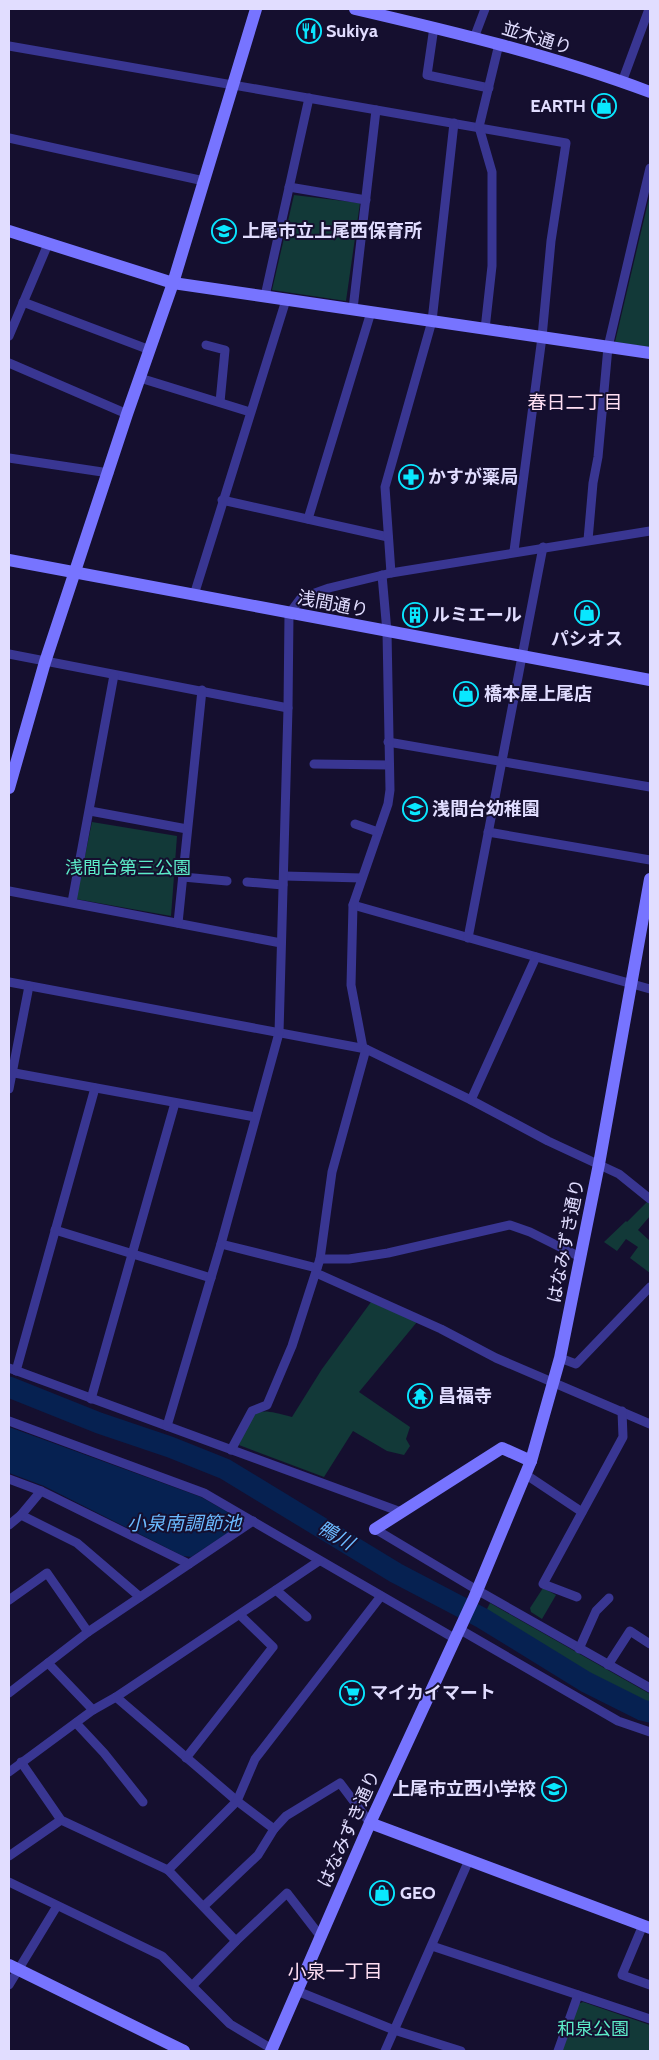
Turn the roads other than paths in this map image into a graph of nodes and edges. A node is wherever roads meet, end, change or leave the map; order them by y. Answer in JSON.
{"nodes":[{"id":1,"x":256,"y":9,"type":"edge"},
{"id":2,"x":354,"y":9,"type":"edge"},
{"id":3,"x":485,"y":9,"type":"edge"},
{"id":4,"x":649,"y":9,"type":"edge"},
{"id":5,"x":434,"y":27,"type":"junction"},
{"id":6,"x":474,"y":38,"type":"junction"},
{"id":7,"x":499,"y":44,"type":"junction"},
{"id":8,"x":9,"y":46,"type":"edge"},
{"id":9,"x":622,"y":82,"type":"junction"},
{"id":10,"x":232,"y":85,"type":"junction"},
{"id":11,"x":489,"y":88,"type":"junction"},
{"id":12,"x":650,"y":92,"type":"edge"},
{"id":13,"x":309,"y":98,"type":"junction"},
{"id":14,"x":376,"y":110,"type":"junction"},
{"id":15,"x":454,"y":123,"type":"junction"},
{"id":16,"x":479,"y":127,"type":"junction"},
{"id":17,"x":9,"y":138,"type":"edge"},
{"id":18,"x":650,"y":168,"type":"edge"},
{"id":19,"x":204,"y":181,"type":"junction"},
{"id":20,"x":290,"y":187,"type":"junction"},
{"id":21,"x":648,"y":187,"type":"edge"},
{"id":22,"x":366,"y":200,"type":"junction"},
{"id":23,"x":9,"y":231,"type":"edge"},
{"id":24,"x":48,"y":244,"type":"junction"},
{"id":25,"x":173,"y":283,"type":"junction"},
{"id":26,"x":265,"y":296,"type":"junction"},
{"id":27,"x":286,"y":300,"type":"junction"},
{"id":28,"x":23,"y":302,"type":"junction"},
{"id":29,"x":353,"y":309,"type":"junction"},
{"id":30,"x":371,"y":312,"type":"junction"},
{"id":31,"x":432,"y":321,"type":"junction"},
{"id":32,"x":485,"y":329,"type":"junction"},
{"id":33,"x":9,"y":336,"type":"edge"},
{"id":34,"x":542,"y":337,"type":"junction"},
{"id":35,"x":206,"y":345,"type":"dead end"},
{"id":36,"x":608,"y":347,"type":"junction"},
{"id":37,"x":150,"y":350,"type":"junction"},
{"id":38,"x":650,"y":353,"type":"edge"},
{"id":39,"x":9,"y":363,"type":"edge"},
{"id":40,"x":140,"y":378,"type":"junction"},
{"id":41,"x":220,"y":402,"type":"junction"},
{"id":42,"x":250,"y":412,"type":"junction"},
{"id":43,"x":127,"y":414,"type":"junction"},
{"id":44,"x":9,"y":458,"type":"edge"},
{"id":45,"x":109,"y":473,"type":"junction"},
{"id":46,"x":222,"y":500,"type":"junction"},
{"id":47,"x":308,"y":519,"type":"junction"},
{"id":48,"x":650,"y":531,"type":"edge"},
{"id":49,"x":388,"y":537,"type":"junction"},
{"id":50,"x":588,"y":540,"type":"junction"},
{"id":51,"x":543,"y":547,"type":"junction"},
{"id":52,"x":514,"y":552,"type":"junction"},
{"id":53,"x":9,"y":560,"type":"edge"},
{"id":54,"x":74,"y":572,"type":"junction"},
{"id":55,"x":386,"y":574,"type":"junction"},
{"id":56,"x":194,"y":595,"type":"junction"},
{"id":57,"x":289,"y":614,"type":"junction"},
{"id":58,"x":387,"y":632,"type":"junction"},
{"id":59,"x":9,"y":654,"type":"edge"},
{"id":60,"x":522,"y":656,"type":"junction"},
{"id":61,"x":45,"y":662,"type":"junction"},
{"id":62,"x":114,"y":675,"type":"junction"},
{"id":63,"x":650,"y":680,"type":"edge"},
{"id":64,"x":202,"y":690,"type":"junction"},
{"id":65,"x":288,"y":708,"type":"junction"},
{"id":66,"x":388,"y":742,"type":"junction"},
{"id":67,"x":502,"y":762,"type":"junction"},
{"id":68,"x":314,"y":764,"type":"dead end"},
{"id":69,"x":389,"y":765,"type":"junction"},
{"id":70,"x":650,"y":787,"type":"edge"},
{"id":71,"x":9,"y":788,"type":"edge"},
{"id":72,"x":90,"y":811,"type":"junction"},
{"id":73,"x":355,"y":824,"type":"dead end"},
{"id":74,"x":187,"y":830,"type":"junction"},
{"id":75,"x":378,"y":832,"type":"junction"},
{"id":76,"x":488,"y":832,"type":"junction"},
{"id":77,"x":650,"y":860,"type":"edge"},
{"id":78,"x":183,"y":877,"type":"junction"},
{"id":79,"x":362,"y":878,"type":"junction"},
{"id":80,"x":650,"y":879,"type":"edge"},
{"id":81,"x":227,"y":881,"type":"dead end"},
{"id":82,"x":284,"y":881,"type":"junction"},
{"id":83,"x":247,"y":882,"type":"dead end"},
{"id":84,"x":9,"y":892,"type":"edge"},
{"id":85,"x":72,"y":902,"type":"junction"},
{"id":86,"x":353,"y":905,"type":"junction"},
{"id":87,"x":178,"y":923,"type":"junction"},
{"id":88,"x":468,"y":938,"type":"junction"},
{"id":89,"x":281,"y":943,"type":"junction"},
{"id":90,"x":536,"y":958,"type":"junction"},
{"id":91,"x":9,"y":982,"type":"edge"},
{"id":92,"x":631,"y":983,"type":"junction"},
{"id":93,"x":29,"y":986,"type":"junction"},
{"id":94,"x":650,"y":988,"type":"edge"},
{"id":95,"x":279,"y":1033,"type":"junction"},
{"id":96,"x":365,"y":1049,"type":"junction"},
{"id":97,"x":11,"y":1073,"type":"edge"},
{"id":98,"x":95,"y":1088,"type":"junction"},
{"id":99,"x":9,"y":1089,"type":"edge"},
{"id":100,"x":471,"y":1100,"type":"junction"},
{"id":101,"x":175,"y":1103,"type":"junction"},
{"id":102,"x":255,"y":1117,"type":"junction"},
{"id":103,"x":599,"y":1164,"type":"junction"},
{"id":104,"x":650,"y":1199,"type":"edge"},
{"id":105,"x":55,"y":1230,"type":"junction"},
{"id":106,"x":221,"y":1244,"type":"junction"},
{"id":107,"x":132,"y":1254,"type":"junction"},
{"id":108,"x":580,"y":1257,"type":"junction"},
{"id":109,"x":318,"y":1266,"type":"junction"},
{"id":110,"x":211,"y":1278,"type":"junction"},
{"id":111,"x":650,"y":1287,"type":"edge"},
{"id":112,"x":560,"y":1358,"type":"junction"},
{"id":113,"x":12,"y":1370,"type":"edge"},
{"id":114,"x":554,"y":1382,"type":"junction"},
{"id":115,"x":91,"y":1399,"type":"junction"},
{"id":116,"x":622,"y":1411,"type":"junction"},
{"id":117,"x":9,"y":1421,"type":"edge"},
{"id":118,"x":650,"y":1424,"type":"edge"},
{"id":119,"x":168,"y":1426,"type":"junction"},
{"id":120,"x":231,"y":1450,"type":"junction"},
{"id":121,"x":532,"y":1461,"type":"junction"},
{"id":122,"x":525,"y":1474,"type":"junction"},
{"id":123,"x":9,"y":1479,"type":"edge"},
{"id":124,"x":41,"y":1491,"type":"junction"},
{"id":125,"x":401,"y":1512,"type":"junction"},
{"id":126,"x":582,"y":1512,"type":"junction"},
{"id":127,"x":21,"y":1515,"type":"junction"},
{"id":128,"x":253,"y":1521,"type":"junction"},
{"id":129,"x":9,"y":1525,"type":"edge"},
{"id":130,"x":375,"y":1529,"type":"joint"},
{"id":131,"x":319,"y":1561,"type":"junction"},
{"id":132,"x":189,"y":1564,"type":"junction"},
{"id":133,"x":276,"y":1590,"type":"junction"},
{"id":134,"x":475,"y":1594,"type":"junction"},
{"id":135,"x":381,"y":1596,"type":"junction"},
{"id":136,"x":140,"y":1597,"type":"junction"},
{"id":137,"x":577,"y":1597,"type":"dead end"},
{"id":138,"x":608,"y":1598,"type":"dead end"},
{"id":139,"x":9,"y":1600,"type":"edge"},
{"id":140,"x":240,"y":1615,"type":"junction"},
{"id":141,"x":307,"y":1617,"type":"dead end"},
{"id":142,"x":458,"y":1630,"type":"junction"},
{"id":143,"x":88,"y":1632,"type":"junction"},
{"id":144,"x":650,"y":1644,"type":"edge"},
{"id":145,"x":579,"y":1649,"type":"junction"},
{"id":146,"x":48,"y":1663,"type":"junction"},
{"id":147,"x":608,"y":1665,"type":"junction"},
{"id":148,"x":650,"y":1688,"type":"edge"},
{"id":149,"x":9,"y":1693,"type":"edge"},
{"id":150,"x":116,"y":1697,"type":"junction"},
{"id":151,"x":93,"y":1710,"type":"junction"},
{"id":152,"x":76,"y":1723,"type":"junction"},
{"id":153,"x":650,"y":1732,"type":"edge"},
{"id":154,"x":186,"y":1758,"type":"junction"},
{"id":155,"x":21,"y":1762,"type":"junction"},
{"id":156,"x":9,"y":1772,"type":"edge"},
{"id":157,"x":237,"y":1801,"type":"junction"},
{"id":158,"x":143,"y":1802,"type":"dead end"},
{"id":159,"x":62,"y":1820,"type":"junction"},
{"id":160,"x":370,"y":1823,"type":"junction"},
{"id":161,"x":274,"y":1829,"type":"junction"},
{"id":162,"x":9,"y":1856,"type":"edge"},
{"id":163,"x":469,"y":1860,"type":"junction"},
{"id":164,"x":168,"y":1870,"type":"junction"},
{"id":165,"x":9,"y":1882,"type":"edge"},
{"id":166,"x":57,"y":1906,"type":"junction"},
{"id":167,"x":204,"y":1906,"type":"junction"},
{"id":168,"x":646,"y":1926,"type":"edge"},
{"id":169,"x":321,"y":1937,"type":"junction"},
{"id":170,"x":236,"y":1941,"type":"junction"},
{"id":171,"x":432,"y":1946,"type":"junction"},
{"id":172,"x":13,"y":1967,"type":"edge"},
{"id":173,"x":9,"y":1985,"type":"edge"},
{"id":174,"x":193,"y":1985,"type":"junction"},
{"id":175,"x":650,"y":1985,"type":"edge"},
{"id":176,"x":297,"y":1991,"type":"junction"},
{"id":177,"x":578,"y":1995,"type":"junction"},
{"id":178,"x":650,"y":2019,"type":"edge"},
{"id":179,"x":394,"y":2030,"type":"junction"},
{"id":180,"x":272,"y":2050,"type":"edge"},
{"id":181,"x":182,"y":2051,"type":"edge"},
{"id":182,"x":385,"y":2051,"type":"edge"},
{"id":183,"x":461,"y":2051,"type":"edge"},
{"id":184,"x":558,"y":2051,"type":"edge"}],
"edges":[{"from":1,"to":10,"type":"street"},
{"from":2,"to":5,"type":"street","name":"並木通り"},
{"from":3,"to":6,"type":"street"},
{"from":4,"to":9,"type":"street"},
{"from":5,"to":6,"type":"street","name":"並木通り"},
{"from":5,"to":11,"type":"street"},
{"from":6,"to":7,"type":"street","name":"並木通り"},
{"from":7,"to":9,"type":"street","name":"並木通り"},
{"from":7,"to":11,"type":"street"},
{"from":8,"to":10,"type":"street"},
{"from":9,"to":12,"type":"street","name":"並木通り"},
{"from":10,"to":13,"type":"street"},
{"from":10,"to":19,"type":"street"},
{"from":11,"to":16,"type":"street"},
{"from":13,"to":14,"type":"street"},
{"from":13,"to":20,"type":"street"},
{"from":14,"to":15,"type":"street"},
{"from":14,"to":22,"type":"street"},
{"from":15,"to":16,"type":"street"},
{"from":15,"to":31,"type":"street"},
{"from":16,"to":32,"type":"street"},
{"from":16,"to":34,"type":"street"},
{"from":17,"to":19,"type":"street"},
{"from":18,"to":21,"type":"street"},
{"from":19,"to":25,"type":"street"},
{"from":20,"to":22,"type":"street"},
{"from":20,"to":26,"type":"street"},
{"from":21,"to":36,"type":"street"},
{"from":22,"to":29,"type":"street"},
{"from":23,"to":24,"type":"street"},
{"from":24,"to":25,"type":"street"},
{"from":24,"to":28,"type":"street"},
{"from":25,"to":26,"type":"street"},
{"from":25,"to":37,"type":"street"},
{"from":26,"to":27,"type":"street"},
{"from":27,"to":29,"type":"street"},
{"from":27,"to":42,"type":"street"},
{"from":28,"to":33,"type":"street"},
{"from":28,"to":37,"type":"street"},
{"from":29,"to":30,"type":"street"},
{"from":30,"to":31,"type":"street"},
{"from":30,"to":47,"type":"street"},
{"from":31,"to":32,"type":"street"},
{"from":31,"to":49,"type":"street"},
{"from":32,"to":34,"type":"street"},
{"from":34,"to":36,"type":"street"},
{"from":34,"to":52,"type":"street"},
{"from":35,"to":41,"type":"street"},
{"from":36,"to":38,"type":"street"},
{"from":36,"to":50,"type":"street"},
{"from":37,"to":40,"type":"street"},
{"from":39,"to":43,"type":"street"},
{"from":40,"to":41,"type":"street"},
{"from":40,"to":43,"type":"street"},
{"from":41,"to":42,"type":"street"},
{"from":42,"to":46,"type":"street"},
{"from":43,"to":45,"type":"street"},
{"from":44,"to":45,"type":"street"},
{"from":45,"to":54,"type":"street"},
{"from":46,"to":47,"type":"street"},
{"from":46,"to":56,"type":"street"},
{"from":47,"to":49,"type":"street"},
{"from":48,"to":50,"type":"street"},
{"from":49,"to":55,"type":"street"},
{"from":50,"to":51,"type":"street"},
{"from":51,"to":52,"type":"street"},
{"from":51,"to":60,"type":"street"},
{"from":52,"to":55,"type":"street"},
{"from":53,"to":54,"type":"street","name":"浅間通り"},
{"from":54,"to":56,"type":"street","name":"浅間通り"},
{"from":54,"to":61,"type":"street"},
{"from":55,"to":57,"type":"street"},
{"from":55,"to":58,"type":"street"},
{"from":56,"to":57,"type":"street","name":"浅間通り"},
{"from":57,"to":58,"type":"street","name":"浅間通り"},
{"from":57,"to":65,"type":"street"},
{"from":58,"to":60,"type":"street","name":"浅間通り"},
{"from":58,"to":66,"type":"street"},
{"from":59,"to":61,"type":"street"},
{"from":60,"to":63,"type":"street","name":"浅間通り"},
{"from":60,"to":67,"type":"street"},
{"from":61,"to":62,"type":"street"},
{"from":61,"to":71,"type":"street"},
{"from":62,"to":64,"type":"street"},
{"from":62,"to":72,"type":"street"},
{"from":64,"to":65,"type":"street"},
{"from":64,"to":74,"type":"street"},
{"from":65,"to":82,"type":"street"},
{"from":66,"to":67,"type":"street"},
{"from":66,"to":69,"type":"street"},
{"from":67,"to":70,"type":"street"},
{"from":67,"to":76,"type":"street"},
{"from":68,"to":69,"type":"street"},
{"from":69,"to":75,"type":"street"},
{"from":72,"to":74,"type":"street"},
{"from":72,"to":85,"type":"street"},
{"from":73,"to":75,"type":"street"},
{"from":74,"to":78,"type":"street"},
{"from":75,"to":79,"type":"street"},
{"from":76,"to":77,"type":"street"},
{"from":76,"to":88,"type":"street"},
{"from":78,"to":81,"type":"street"},
{"from":78,"to":87,"type":"street"},
{"from":79,"to":82,"type":"street"},
{"from":79,"to":86,"type":"street"},
{"from":80,"to":92,"type":"street","name":"はなみずき通り"},
{"from":82,"to":83,"type":"street"},
{"from":82,"to":89,"type":"street"},
{"from":84,"to":85,"type":"street"},
{"from":85,"to":87,"type":"street"},
{"from":86,"to":88,"type":"street"},
{"from":86,"to":96,"type":"street"},
{"from":87,"to":89,"type":"street"},
{"from":88,"to":90,"type":"street"},
{"from":89,"to":95,"type":"street"},
{"from":90,"to":92,"type":"street"},
{"from":90,"to":100,"type":"street"},
{"from":91,"to":93,"type":"street"},
{"from":92,"to":94,"type":"street"},
{"from":92,"to":103,"type":"street","name":"はなみずき通り"},
{"from":93,"to":95,"type":"street"},
{"from":93,"to":97,"type":"street"},
{"from":95,"to":96,"type":"street"},
{"from":95,"to":102,"type":"street"},
{"from":96,"to":100,"type":"street"},
{"from":96,"to":109,"type":"street"},
{"from":97,"to":98,"type":"street"},
{"from":97,"to":99,"type":"street"},
{"from":98,"to":101,"type":"street"},
{"from":98,"to":105,"type":"street"},
{"from":100,"to":103,"type":"street"},
{"from":101,"to":102,"type":"street"},
{"from":101,"to":107,"type":"street"},
{"from":102,"to":106,"type":"street"},
{"from":103,"to":104,"type":"street"},
{"from":103,"to":108,"type":"street","name":"はなみずき通り"},
{"from":105,"to":107,"type":"street"},
{"from":105,"to":113,"type":"street"},
{"from":106,"to":109,"type":"street"},
{"from":106,"to":110,"type":"street"},
{"from":107,"to":110,"type":"street"},
{"from":107,"to":115,"type":"street"},
{"from":108,"to":109,"type":"street"},
{"from":108,"to":112,"type":"street","name":"はなみずき通り"},
{"from":109,"to":114,"type":"street"},
{"from":109,"to":120,"type":"street"},
{"from":110,"to":119,"type":"street"},
{"from":111,"to":112,"type":"street"},
{"from":112,"to":114,"type":"street","name":"はなみずき通り"},
{"from":113,"to":115,"type":"street"},
{"from":114,"to":116,"type":"street"},
{"from":114,"to":121,"type":"street","name":"はなみずき通り"},
{"from":115,"to":119,"type":"street"},
{"from":116,"to":118,"type":"street"},
{"from":116,"to":126,"type":"street"},
{"from":117,"to":128,"type":"street"},
{"from":119,"to":120,"type":"street"},
{"from":120,"to":125,"type":"street"},
{"from":121,"to":122,"type":"street","name":"はなみずき通り"},
{"from":121,"to":125,"type":"street"},
{"from":122,"to":126,"type":"street"},
{"from":122,"to":134,"type":"street","name":"はなみずき通り"},
{"from":123,"to":124,"type":"street"},
{"from":124,"to":127,"type":"street"},
{"from":124,"to":132,"type":"street"},
{"from":125,"to":130,"type":"street"},
{"from":126,"to":137,"type":"street"},
{"from":127,"to":129,"type":"street"},
{"from":127,"to":136,"type":"street"},
{"from":128,"to":131,"type":"street"},
{"from":128,"to":132,"type":"street"},
{"from":130,"to":134,"type":"street"},
{"from":131,"to":133,"type":"street"},
{"from":131,"to":135,"type":"street"},
{"from":132,"to":136,"type":"street"},
{"from":133,"to":140,"type":"street"},
{"from":133,"to":141,"type":"street"},
{"from":134,"to":142,"type":"street","name":"はなみずき通り"},
{"from":134,"to":145,"type":"street"},
{"from":135,"to":142,"type":"street"},
{"from":135,"to":157,"type":"street"},
{"from":136,"to":143,"type":"street"},
{"from":138,"to":145,"type":"street"},
{"from":139,"to":143,"type":"street"},
{"from":140,"to":150,"type":"street"},
{"from":140,"to":154,"type":"street"},
{"from":142,"to":153,"type":"street"},
{"from":142,"to":160,"type":"street","name":"はなみずき通り"},
{"from":143,"to":146,"type":"street"},
{"from":144,"to":147,"type":"street"},
{"from":145,"to":147,"type":"street"},
{"from":146,"to":149,"type":"street"},
{"from":146,"to":151,"type":"street"},
{"from":147,"to":148,"type":"street"},
{"from":150,"to":151,"type":"street"},
{"from":150,"to":154,"type":"street"},
{"from":151,"to":152,"type":"street"},
{"from":152,"to":155,"type":"street"},
{"from":152,"to":158,"type":"street"},
{"from":154,"to":157,"type":"street"},
{"from":155,"to":156,"type":"street"},
{"from":155,"to":159,"type":"street"},
{"from":157,"to":161,"type":"street"},
{"from":157,"to":164,"type":"street"},
{"from":159,"to":162,"type":"street"},
{"from":159,"to":164,"type":"street"},
{"from":160,"to":161,"type":"street"},
{"from":160,"to":163,"type":"street"},
{"from":160,"to":169,"type":"street","name":"はなみずき通り"},
{"from":161,"to":167,"type":"street"},
{"from":163,"to":168,"type":"street"},
{"from":163,"to":171,"type":"street"},
{"from":164,"to":167,"type":"street"},
{"from":165,"to":166,"type":"street"},
{"from":166,"to":172,"type":"street"},
{"from":166,"to":174,"type":"street"},
{"from":167,"to":170,"type":"street"},
{"from":168,"to":175,"type":"street"},
{"from":169,"to":170,"type":"street"},
{"from":169,"to":176,"type":"street","name":"はなみずき通り"},
{"from":170,"to":174,"type":"street"},
{"from":171,"to":177,"type":"street"},
{"from":171,"to":179,"type":"street"},
{"from":172,"to":173,"type":"street"},
{"from":172,"to":181,"type":"street"},
{"from":174,"to":180,"type":"street"},
{"from":176,"to":179,"type":"street"},
{"from":176,"to":180,"type":"street","name":"はなみずき通り"},
{"from":177,"to":178,"type":"street"},
{"from":177,"to":184,"type":"street"},
{"from":179,"to":182,"type":"street"},
{"from":179,"to":183,"type":"street"}]}
